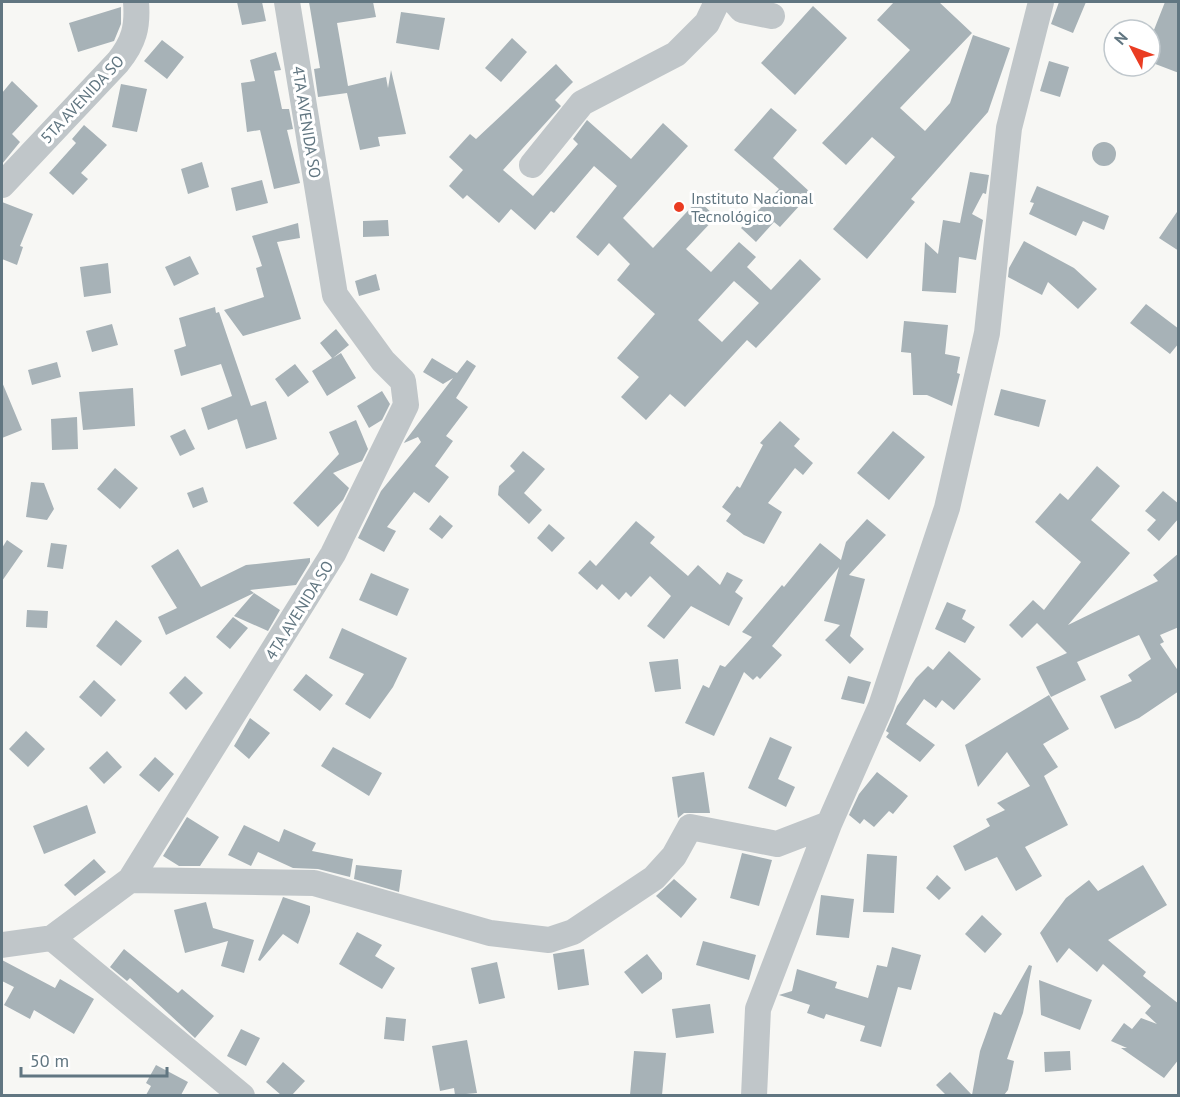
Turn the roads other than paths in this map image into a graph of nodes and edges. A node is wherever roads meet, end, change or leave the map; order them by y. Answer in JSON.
{"nodes":[{"id":1,"x":136,"y":2,"type":"edge"},
{"id":2,"x":287,"y":2,"type":"edge"},
{"id":3,"x":717,"y":2,"type":"edge"},
{"id":4,"x":735,"y":2,"type":"edge"},
{"id":5,"x":1041,"y":2,"type":"edge"},
{"id":6,"x":772,"y":16,"type":"dead end"},
{"id":7,"x":531,"y":165,"type":"dead end"},
{"id":8,"x":2,"y":185,"type":"edge"},
{"id":9,"x":829,"y":824,"type":"junction"},
{"id":10,"x":130,"y":879,"type":"junction"},
{"id":11,"x":52,"y":938,"type":"junction"},
{"id":12,"x":2,"y":945,"type":"edge"},
{"id":13,"x":242,"y":1095,"type":"edge"},
{"id":14,"x":754,"y":1095,"type":"edge"}],
"edges":[{"from":1,"to":8,"type":"street","name":"5TA AVENIDA SO"},
{"from":2,"to":10,"type":"street","name":"4TA AVENIDA SO"},
{"from":3,"to":7,"type":"street"},
{"from":4,"to":6,"type":"street"},
{"from":5,"to":9,"type":"street"},
{"from":9,"to":10,"type":"street"},
{"from":9,"to":14,"type":"street"},
{"from":10,"to":11,"type":"street","name":"4TA AVENIDA SO"},
{"from":11,"to":12,"type":"street"},
{"from":11,"to":13,"type":"street"}]}
